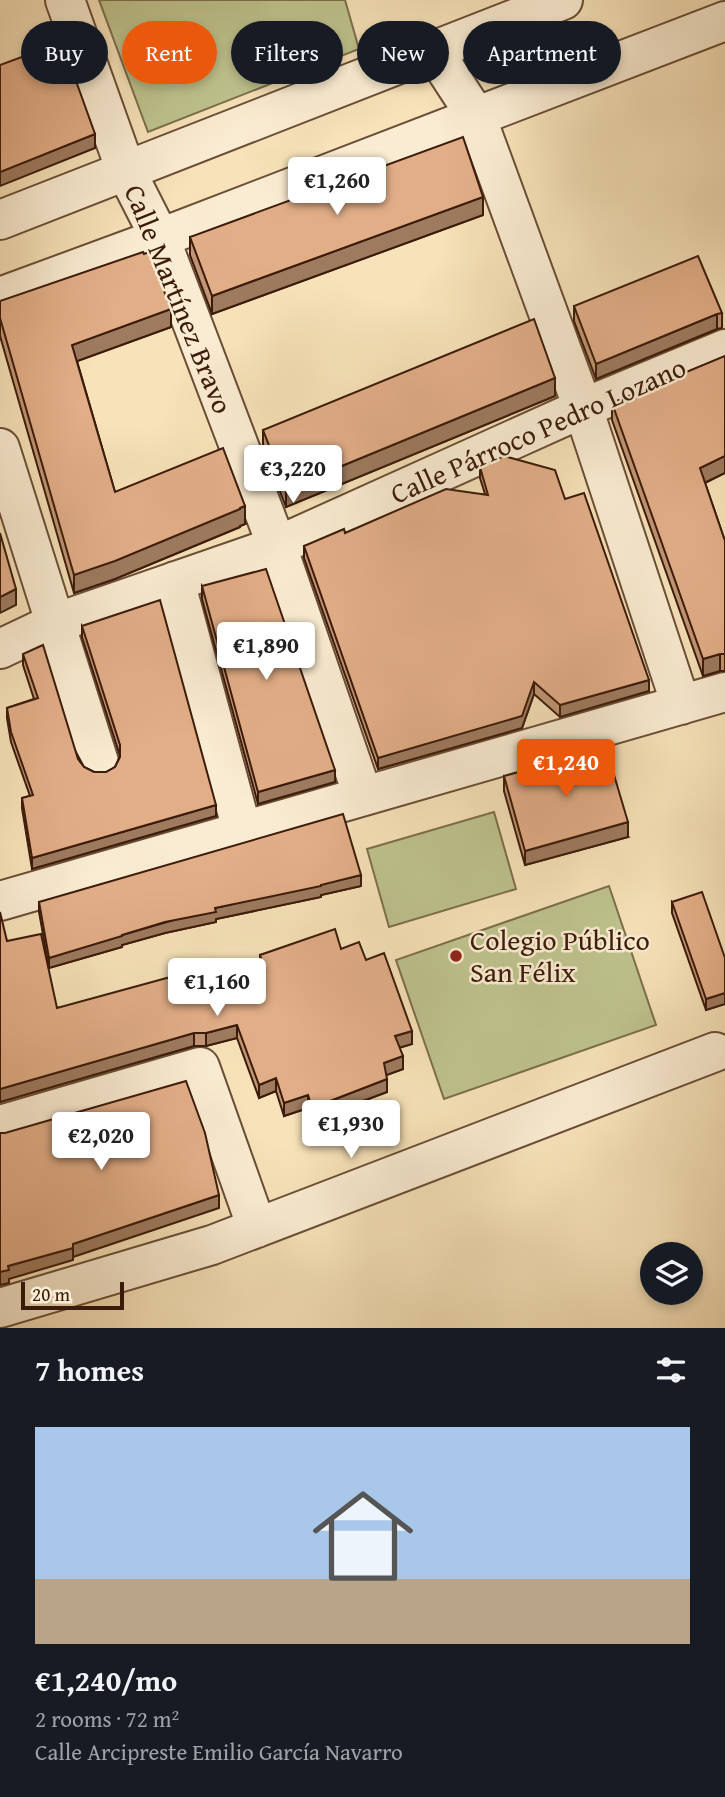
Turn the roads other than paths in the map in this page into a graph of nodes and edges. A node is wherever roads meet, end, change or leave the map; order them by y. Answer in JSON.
{"nodes":[{"id":1,"x":65,"y":0,"type":"edge"},
{"id":2,"x":563,"y":0,"type":"edge"},
{"id":3,"x":725,"y":21,"type":"edge"},
{"id":4,"x":449,"y":44,"type":"edge"},
{"id":5,"x":449,"y":75,"type":"edge"},
{"id":6,"x":357,"y":80,"type":"edge"},
{"id":7,"x":476,"y":116,"type":"junction"},
{"id":8,"x":126,"y":171,"type":"junction"},
{"id":9,"x":0,"y":220,"type":"edge"},
{"id":10,"x":160,"y":239,"type":"junction"},
{"id":11,"x":0,"y":297,"type":"edge"},
{"id":12,"x":725,"y":349,"type":"edge"},
{"id":13,"x":583,"y":408,"type":"junction"},
{"id":14,"x":0,"y":448,"type":"edge"},
{"id":15,"x":277,"y":546,"type":"junction"},
{"id":16,"x":175,"y":581,"type":"junction"},
{"id":17,"x":55,"y":623,"type":"junction"},
{"id":18,"x":0,"y":649,"type":"edge"},
{"id":19,"x":725,"y":692,"type":"edge"},
{"id":20,"x":681,"y":705,"type":"junction"},
{"id":21,"x":99,"y":762,"type":"dead end"},
{"id":22,"x":363,"y":796,"type":"junction"},
{"id":23,"x":242,"y":830,"type":"junction"},
{"id":24,"x":0,"y":901,"type":"edge"},
{"id":25,"x":715,"y":1052,"type":"dead end"},
{"id":26,"x":0,"y":1125,"type":"edge"},
{"id":27,"x":257,"y":1228,"type":"junction"},
{"id":28,"x":0,"y":1308,"type":"edge"}],
"edges":[{"from":1,"to":8,"type":"street","name":"Calle Martínez Bravo"},
{"from":2,"to":4,"type":"street"},
{"from":3,"to":7,"type":"street"},
{"from":5,"to":7,"type":"street"},
{"from":6,"to":8,"type":"street"},
{"from":7,"to":10,"type":"street"},
{"from":7,"to":13,"type":"street"},
{"from":8,"to":9,"type":"street"},
{"from":8,"to":10,"type":"street","name":"Calle Martínez Bravo"},
{"from":10,"to":11,"type":"street"},
{"from":10,"to":15,"type":"street","name":"Calle Martínez Bravo"},
{"from":12,"to":13,"type":"street","name":"Calle Párroco Pedro Lozano"},
{"from":13,"to":15,"type":"street","name":"Calle Párroco Pedro Lozano"},
{"from":13,"to":20,"type":"street"},
{"from":14,"to":17,"type":"street"},
{"from":15,"to":16,"type":"street","name":"Calle Párroco Pedro Lozano"},
{"from":15,"to":22,"type":"street","name":"Calle Martínez Bravo"},
{"from":16,"to":17,"type":"street","name":"Calle Párroco Pedro Lozano"},
{"from":16,"to":23,"type":"street"},
{"from":17,"to":18,"type":"street","name":"Calle Párroco Pedro Lozano"},
{"from":17,"to":21,"type":"street"},
{"from":19,"to":20,"type":"street"},
{"from":20,"to":22,"type":"street"},
{"from":22,"to":23,"type":"street"},
{"from":23,"to":24,"type":"street"},
{"from":25,"to":27,"type":"street"},
{"from":26,"to":27,"type":"street"},
{"from":27,"to":28,"type":"street"}]}
